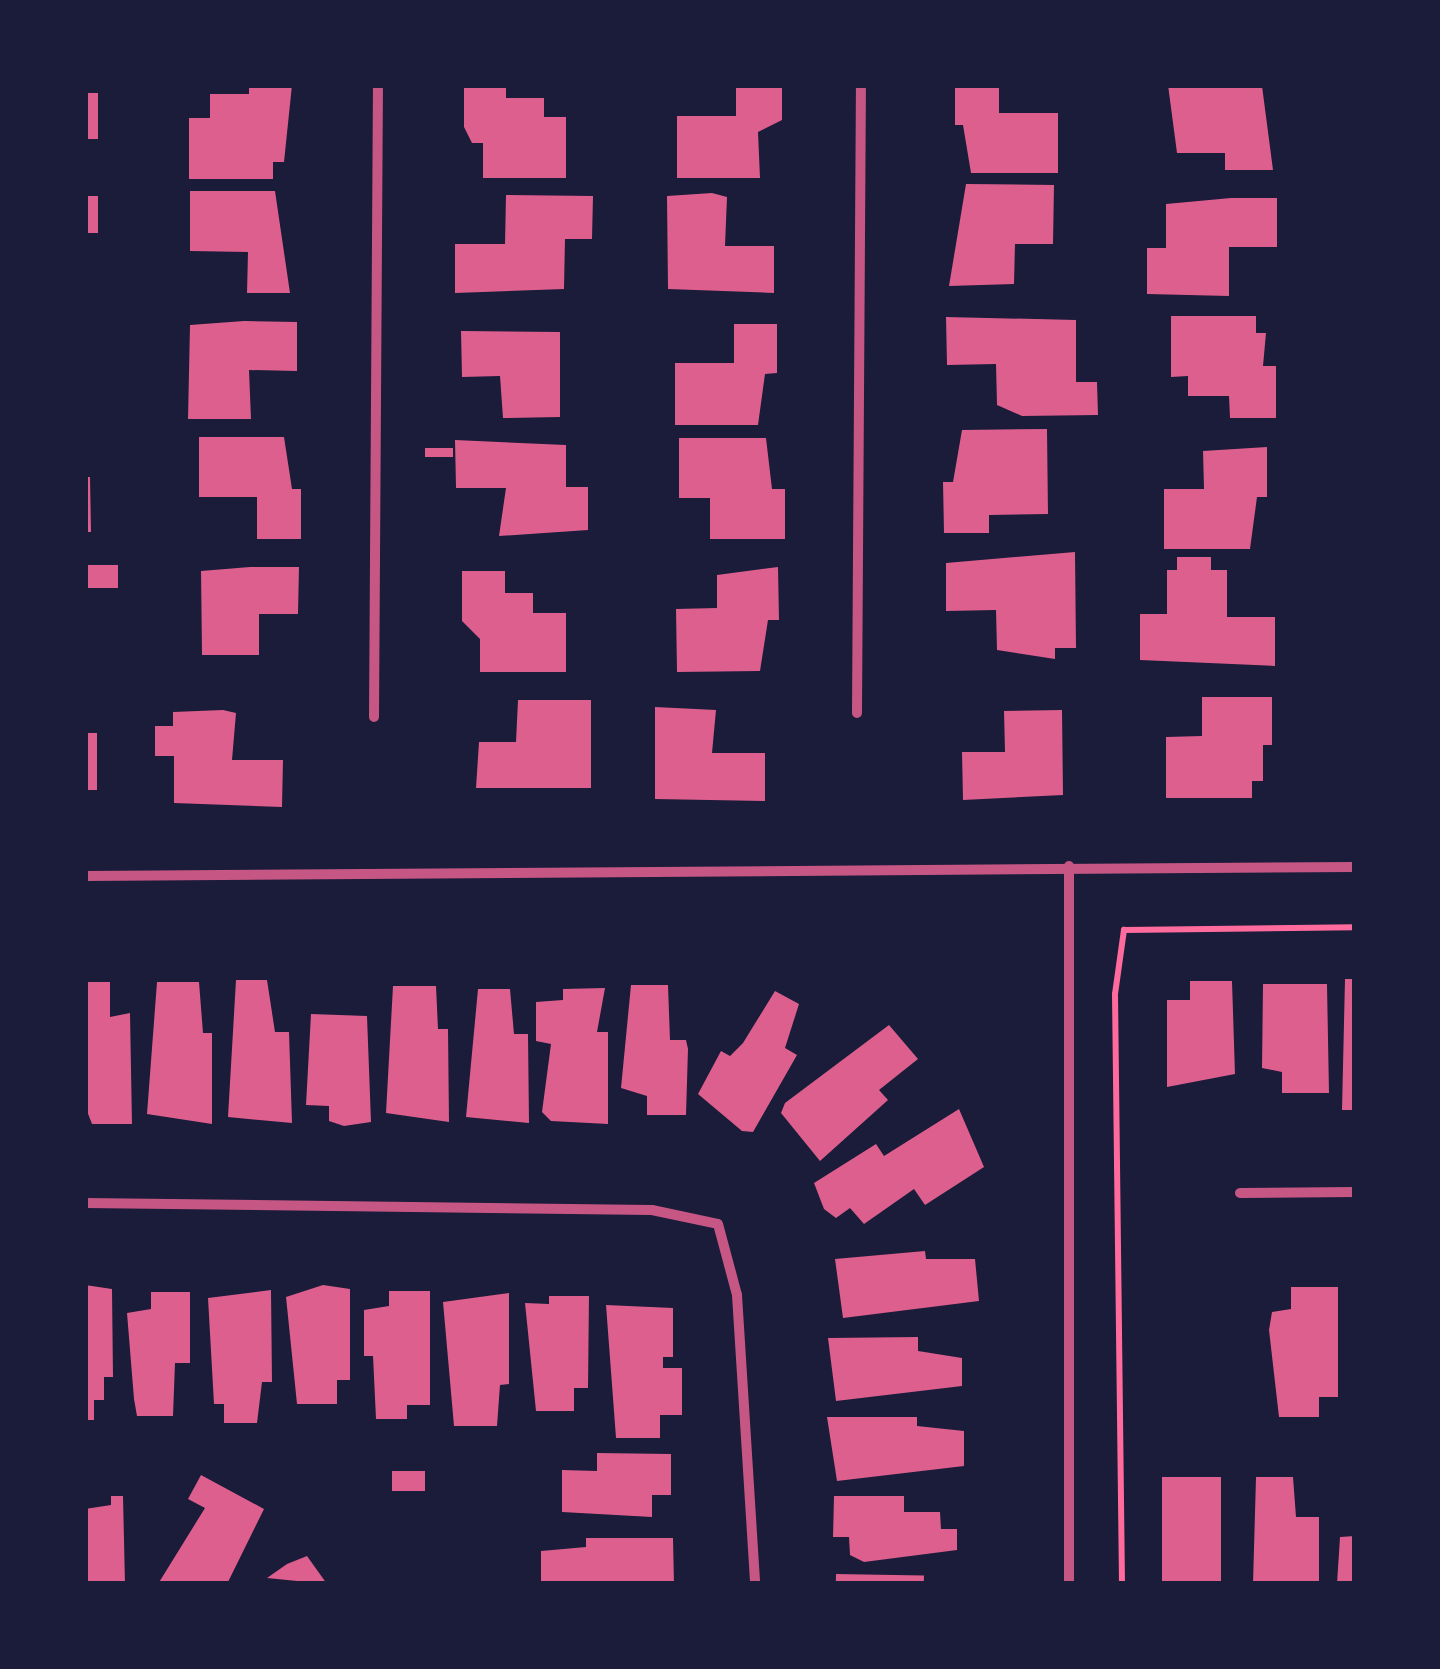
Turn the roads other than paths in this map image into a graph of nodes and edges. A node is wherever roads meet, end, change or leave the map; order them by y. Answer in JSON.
{"nodes":[{"id":1,"x":378,"y":85,"type":"edge"},
{"id":2,"x":861,"y":85,"type":"edge"},
{"id":3,"x":857,"y":713,"type":"dead end"},
{"id":4,"x":374,"y":717,"type":"dead end"},
{"id":5,"x":1068,"y":866,"type":"junction"},
{"id":6,"x":1355,"y":867,"type":"edge"},
{"id":7,"x":85,"y":876,"type":"edge"},
{"id":8,"x":1355,"y":1192,"type":"edge"},
{"id":9,"x":1240,"y":1193,"type":"dead end"},
{"id":10,"x":85,"y":1203,"type":"edge"},
{"id":11,"x":756,"y":1584,"type":"edge"},
{"id":12,"x":1069,"y":1584,"type":"edge"}],
"edges":[{"from":1,"to":4,"type":"street"},
{"from":2,"to":3,"type":"street"},
{"from":5,"to":6,"type":"street"},
{"from":5,"to":7,"type":"street"},
{"from":5,"to":12,"type":"street"},
{"from":8,"to":9,"type":"street"},
{"from":10,"to":11,"type":"street"}]}
